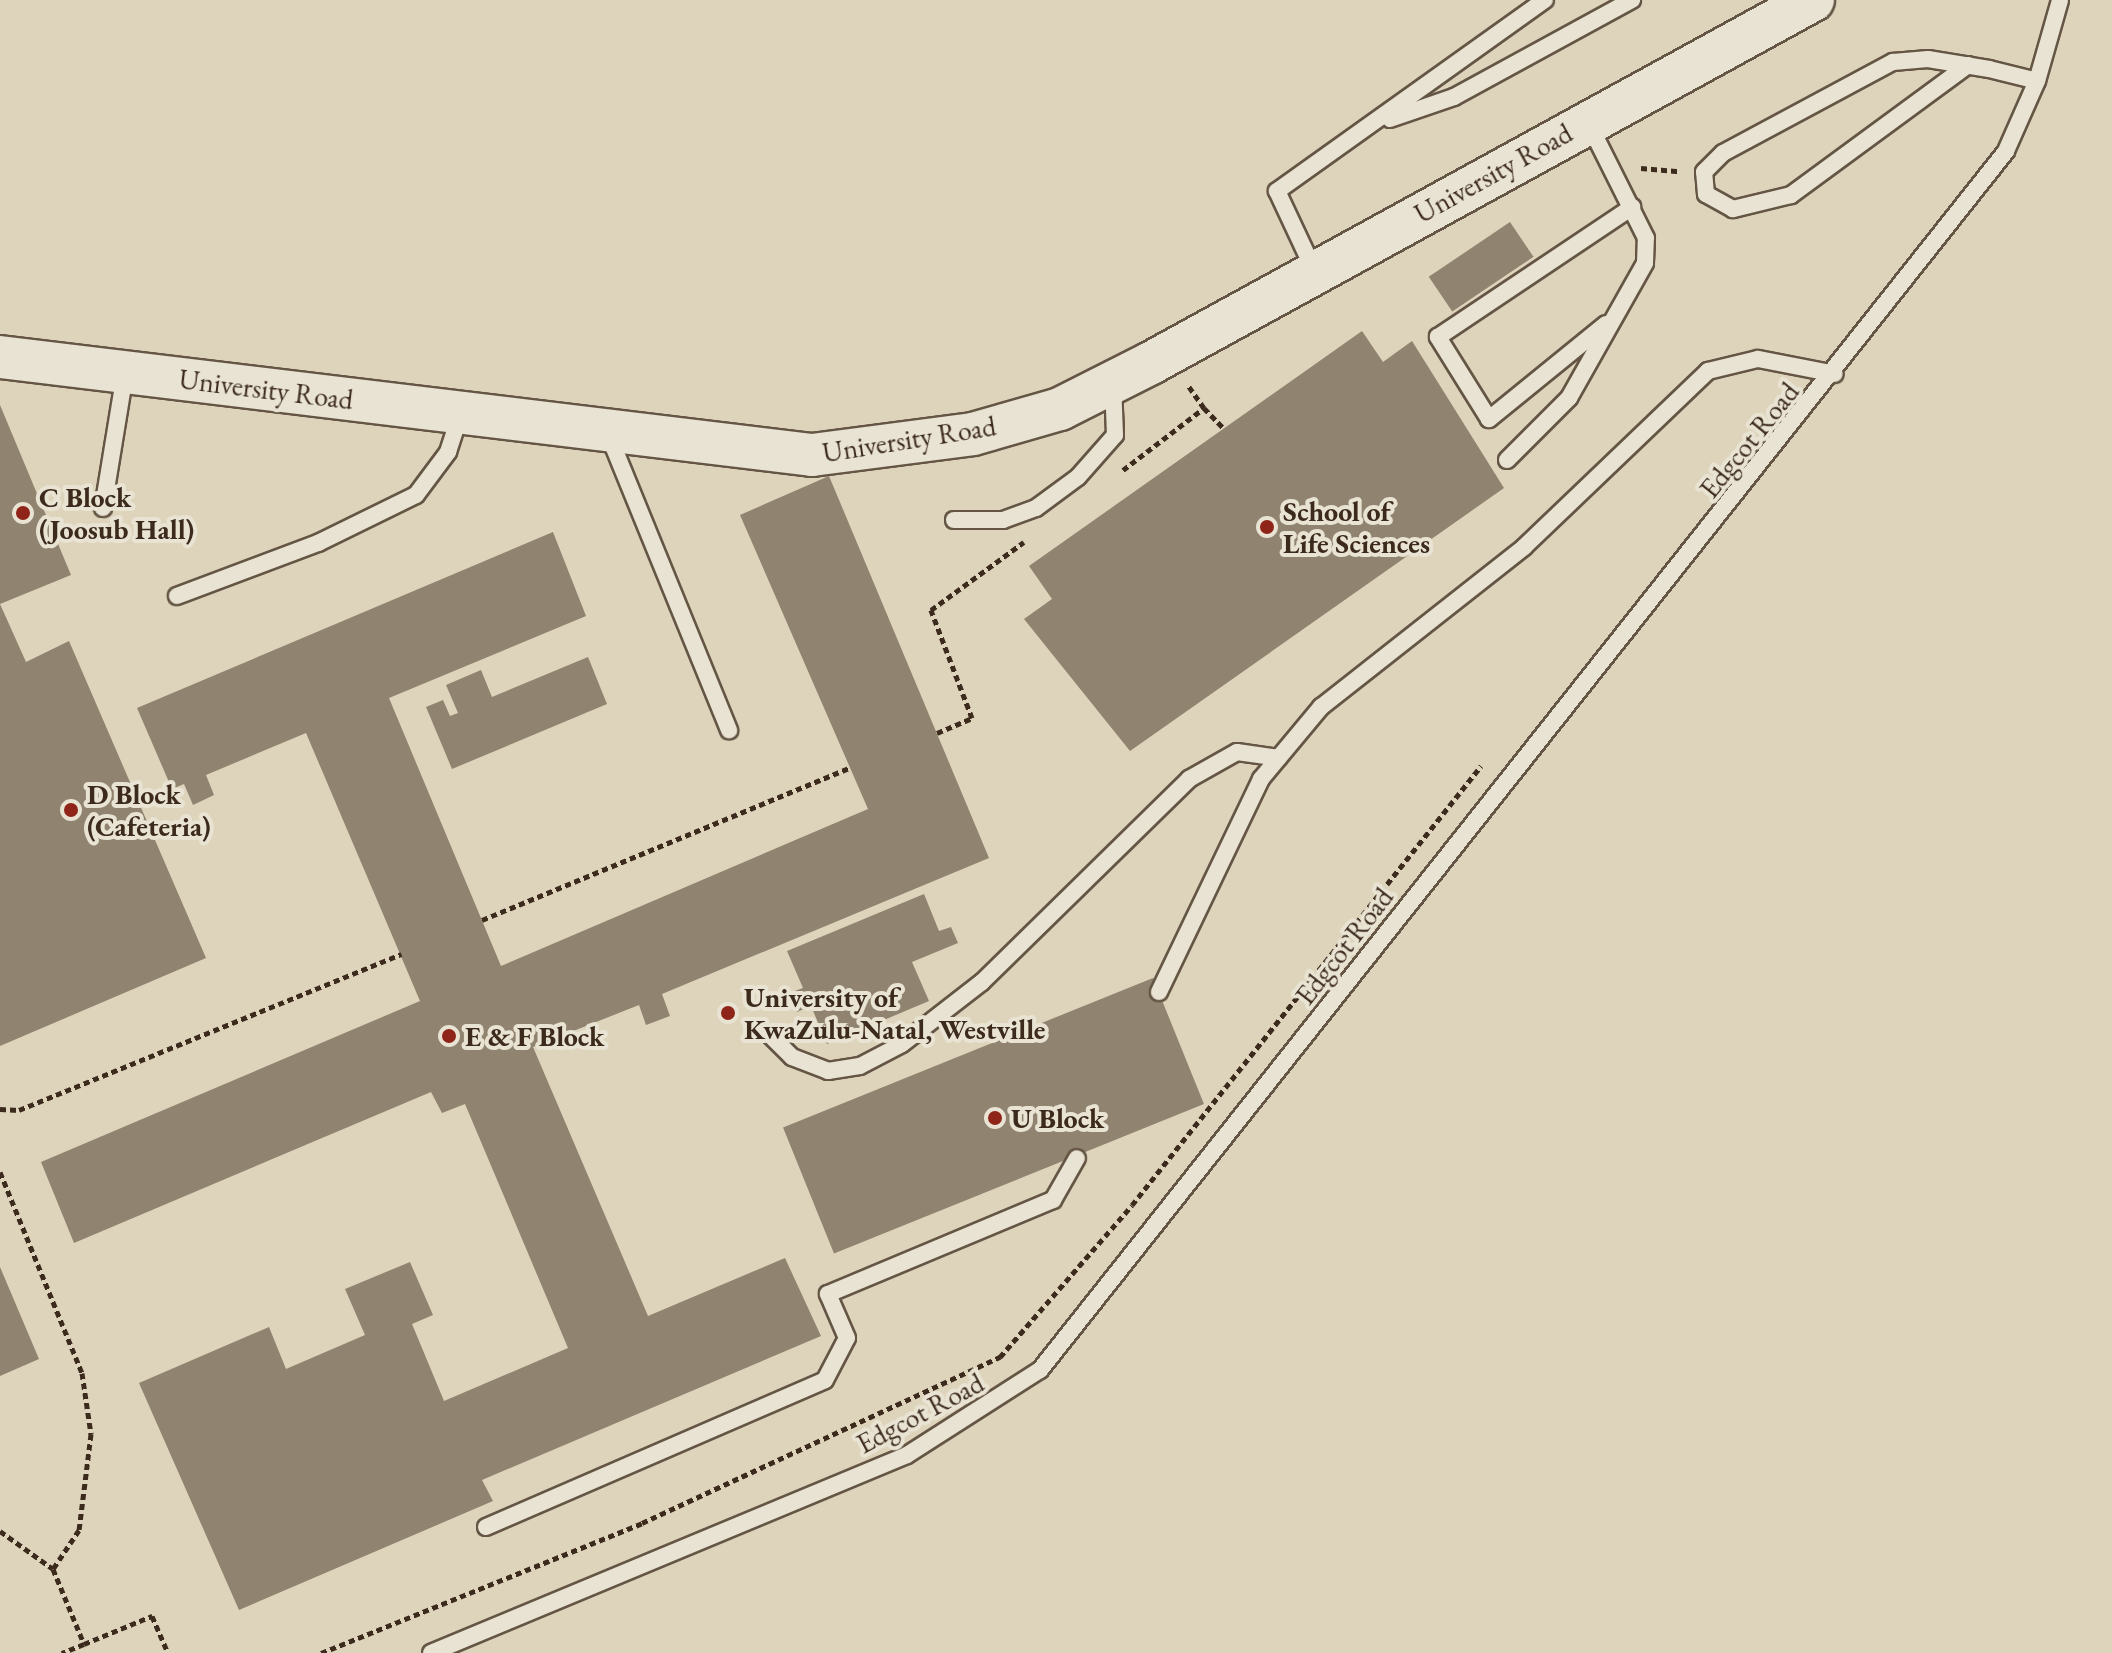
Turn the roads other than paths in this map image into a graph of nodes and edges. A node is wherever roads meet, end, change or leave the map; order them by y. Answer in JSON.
{"nodes":[{"id":1,"x":1545,"y":0,"type":"edge"},
{"id":2,"x":1632,"y":0,"type":"edge"},
{"id":3,"x":1813,"y":0,"type":"edge"},
{"id":4,"x":2060,"y":0,"type":"edge"},
{"id":5,"x":1968,"y":65,"type":"junction"},
{"id":6,"x":2037,"y":81,"type":"junction"},
{"id":7,"x":1588,"y":121,"type":"junction"},
{"id":8,"x":1378,"y":123,"type":"junction"},
{"id":9,"x":1632,"y":207,"type":"junction"},
{"id":10,"x":1314,"y":270,"type":"junction"},
{"id":11,"x":1606,"y":324,"type":"junction"},
{"id":12,"x":0,"y":357,"type":"edge"},
{"id":13,"x":125,"y":372,"type":"junction"},
{"id":14,"x":1835,"y":374,"type":"junction"},
{"id":15,"x":1113,"y":382,"type":"junction"},
{"id":16,"x":460,"y":413,"type":"junction"},
{"id":17,"x":607,"y":430,"type":"junction"},
{"id":18,"x":1507,"y":460,"type":"dead end"},
{"id":19,"x":103,"y":508,"type":"dead end"},
{"id":20,"x":954,"y":520,"type":"dead end"},
{"id":21,"x":177,"y":596,"type":"dead end"},
{"id":22,"x":729,"y":730,"type":"dead end"},
{"id":23,"x":1279,"y":758,"type":"junction"},
{"id":24,"x":1159,"y":992,"type":"dead end"},
{"id":25,"x":771,"y":1036,"type":"dead end"},
{"id":26,"x":1077,"y":1158,"type":"dead end"},
{"id":27,"x":486,"y":1527,"type":"dead end"},
{"id":28,"x":431,"y":1653,"type":"edge"}],
"edges":[{"from":1,"to":8,"type":"lane"},
{"from":2,"to":8,"type":"lane"},
{"from":3,"to":7,"type":"street","name":"University Road"},
{"from":4,"to":6,"type":"lane","name":"Edgcot Road"},
{"from":5,"to":5,"type":"lane"},
{"from":5,"to":6,"type":"lane"},
{"from":6,"to":14,"type":"lane","name":"Edgcot Road"},
{"from":7,"to":9,"type":"lane"},
{"from":7,"to":10,"type":"street","name":"University Road"},
{"from":8,"to":10,"type":"lane"},
{"from":9,"to":11,"type":"lane"},
{"from":9,"to":11,"type":"lane"},
{"from":10,"to":15,"type":"street","name":"University Road"},
{"from":11,"to":18,"type":"lane"},
{"from":12,"to":13,"type":"street","name":"University Road"},
{"from":13,"to":16,"type":"street","name":"University Road"},
{"from":13,"to":19,"type":"lane"},
{"from":14,"to":23,"type":"lane"},
{"from":14,"to":28,"type":"lane","name":"Edgcot Road"},
{"from":15,"to":17,"type":"street","name":"University Road"},
{"from":15,"to":20,"type":"lane"},
{"from":16,"to":17,"type":"street","name":"University Road"},
{"from":16,"to":21,"type":"lane"},
{"from":17,"to":22,"type":"lane"},
{"from":23,"to":24,"type":"lane"},
{"from":23,"to":25,"type":"lane"},
{"from":26,"to":27,"type":"lane"}]}
